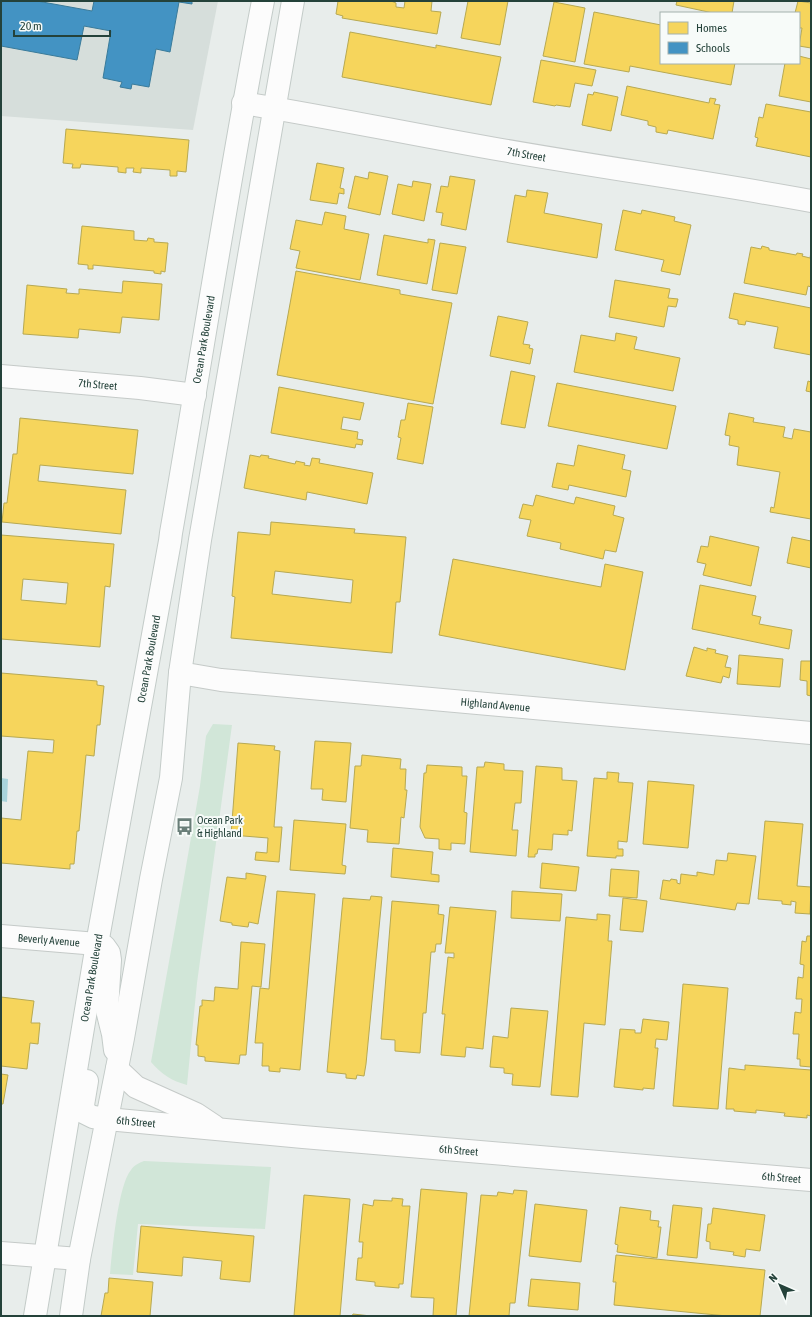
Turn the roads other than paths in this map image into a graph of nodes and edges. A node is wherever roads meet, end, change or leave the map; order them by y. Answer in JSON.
{"nodes":[{"id":1,"x":263,"y":1,"type":"edge"},
{"id":2,"x":292,"y":1,"type":"edge"},
{"id":3,"x":243,"y":103,"type":"junction"},
{"id":4,"x":273,"y":108,"type":"junction"},
{"id":5,"x":811,"y":201,"type":"edge"},
{"id":6,"x":1,"y":376,"type":"edge"},
{"id":7,"x":195,"y":395,"type":"junction"},
{"id":8,"x":200,"y":540,"type":"junction"},
{"id":9,"x":170,"y":541,"type":"junction"},
{"id":10,"x":180,"y":673,"type":"junction"},
{"id":11,"x":811,"y":733,"type":"edge"},
{"id":12,"x":1,"y":936,"type":"edge"},
{"id":13,"x":97,"y":944,"type":"junction"},
{"id":14,"x":84,"y":1027,"type":"junction"},
{"id":15,"x":117,"y":1069,"type":"junction"},
{"id":16,"x":107,"y":1119,"type":"junction"},
{"id":17,"x":220,"y":1129,"type":"junction"},
{"id":18,"x":811,"y":1180,"type":"edge"},
{"id":19,"x":1,"y":1253,"type":"edge"},
{"id":20,"x":45,"y":1257,"type":"junction"},
{"id":21,"x":79,"y":1259,"type":"junction"},
{"id":22,"x":35,"y":1316,"type":"edge"},
{"id":23,"x":71,"y":1316,"type":"edge"}],
"edges":[{"from":1,"to":3,"type":"street","name":"Ocean Park Boulevard"},
{"from":2,"to":4,"type":"street"},
{"from":3,"to":4,"type":"street","name":"7th Street"},
{"from":3,"to":7,"type":"street","name":"Ocean Park Boulevard"},
{"from":4,"to":5,"type":"street","name":"7th Street"},
{"from":4,"to":8,"type":"street"},
{"from":6,"to":7,"type":"street","name":"7th Street"},
{"from":7,"to":8,"type":"street"},
{"from":7,"to":9,"type":"street","name":"Ocean Park Boulevard"},
{"from":8,"to":10,"type":"street"},
{"from":9,"to":10,"type":"street"},
{"from":9,"to":13,"type":"street","name":"Ocean Park Boulevard"},
{"from":10,"to":11,"type":"street","name":"Highland Avenue"},
{"from":10,"to":15,"type":"street"},
{"from":12,"to":13,"type":"street","name":"Beverly Avenue"},
{"from":13,"to":14,"type":"street","name":"Ocean Park Boulevard"},
{"from":13,"to":15,"type":"street"},
{"from":14,"to":16,"type":"street","name":"6th Street"},
{"from":14,"to":20,"type":"street","name":"Ocean Park Boulevard"},
{"from":15,"to":16,"type":"street"},
{"from":15,"to":17,"type":"street"},
{"from":16,"to":17,"type":"street","name":"6th Street"},
{"from":16,"to":21,"type":"street"},
{"from":17,"to":18,"type":"street","name":"6th Street"},
{"from":19,"to":20,"type":"street"},
{"from":20,"to":21,"type":"street"},
{"from":20,"to":22,"type":"street","name":"Ocean Park Boulevard"},
{"from":21,"to":23,"type":"street"}]}
